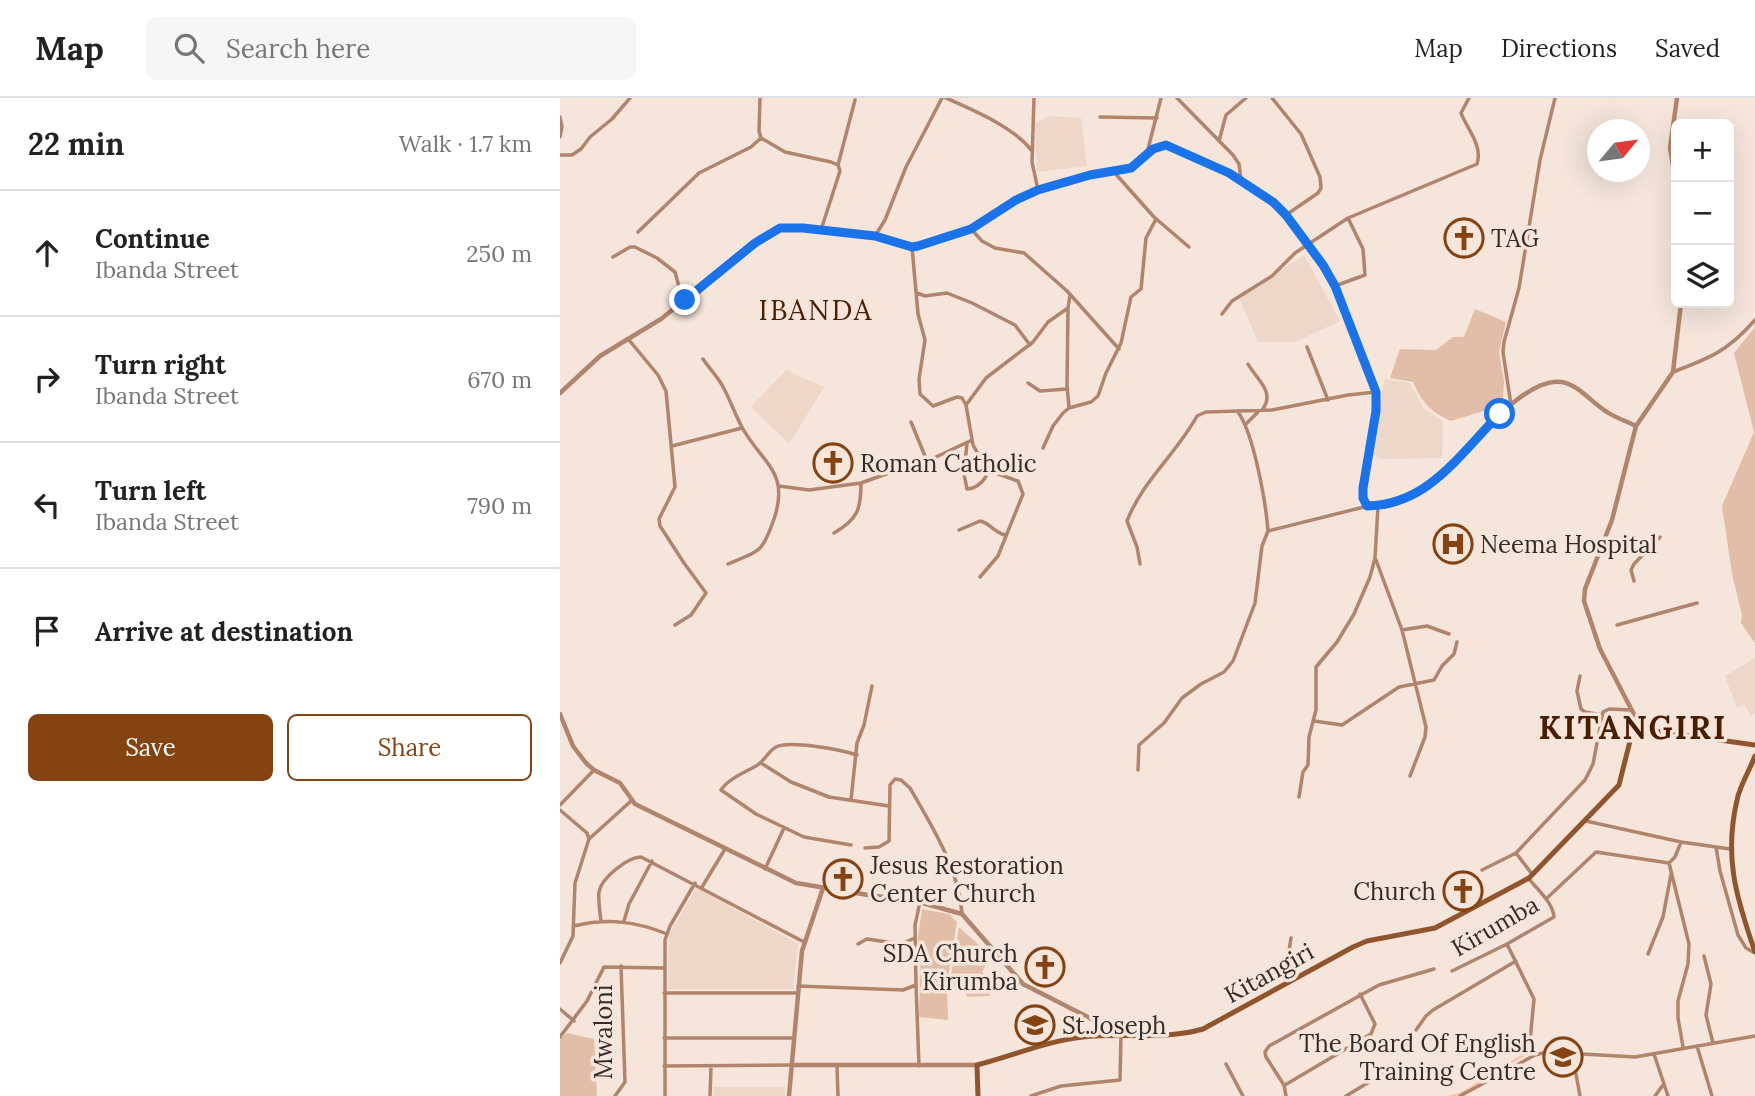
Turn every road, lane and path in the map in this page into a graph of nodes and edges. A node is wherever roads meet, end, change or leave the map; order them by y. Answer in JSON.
{"nodes":[{"id":1,"x":630,"y":98,"type":"edge"},
{"id":2,"x":760,"y":98,"type":"edge"},
{"id":3,"x":944,"y":98,"type":"edge"},
{"id":4,"x":1034,"y":98,"type":"edge"},
{"id":5,"x":1161,"y":98,"type":"edge"},
{"id":6,"x":1177,"y":98,"type":"edge"},
{"id":7,"x":1246,"y":98,"type":"edge"},
{"id":8,"x":1272,"y":98,"type":"edge"},
{"id":9,"x":1469,"y":98,"type":"edge"},
{"id":10,"x":1555,"y":98,"type":"edge"},
{"id":11,"x":1677,"y":98,"type":"edge"},
{"id":12,"x":855,"y":100,"type":"edge"},
{"id":13,"x":560,"y":117,"type":"edge"},
{"id":14,"x":1100,"y":117,"type":"dead end"},
{"id":15,"x":1157,"y":118,"type":"junction"},
{"id":16,"x":560,"y":136,"type":"edge"},
{"id":17,"x":761,"y":138,"type":"junction"},
{"id":18,"x":1219,"y":141,"type":"junction"},
{"id":19,"x":1032,"y":151,"type":"junction"},
{"id":20,"x":1147,"y":153,"type":"junction"},
{"id":21,"x":560,"y":154,"type":"edge"},
{"id":22,"x":838,"y":166,"type":"junction"},
{"id":23,"x":1113,"y":171,"type":"junction"},
{"id":24,"x":1241,"y":180,"type":"junction"},
{"id":25,"x":1676,"y":182,"type":"edge"},
{"id":26,"x":1038,"y":190,"type":"junction"},
{"id":27,"x":1286,"y":215,"type":"junction"},
{"id":28,"x":1348,"y":218,"type":"junction"},
{"id":29,"x":1156,"y":219,"type":"junction"},
{"id":30,"x":971,"y":229,"type":"junction"},
{"id":31,"x":821,"y":230,"type":"junction"},
{"id":32,"x":638,"y":232,"type":"dead end"},
{"id":33,"x":875,"y":236,"type":"junction"},
{"id":34,"x":1310,"y":246,"type":"junction"},
{"id":35,"x":912,"y":247,"type":"junction"},
{"id":36,"x":1189,"y":247,"type":"dead end"},
{"id":37,"x":613,"y":257,"type":"dead end"},
{"id":38,"x":1335,"y":286,"type":"junction"},
{"id":39,"x":917,"y":293,"type":"junction"},
{"id":40,"x":1070,"y":295,"type":"junction"},
{"id":41,"x":683,"y":302,"type":"junction"},
{"id":42,"x":1068,"y":308,"type":"junction"},
{"id":43,"x":1680,"y":308,"type":"edge"},
{"id":44,"x":1222,"y":314,"type":"dead end"},
{"id":45,"x":1755,"y":320,"type":"edge"},
{"id":46,"x":629,"y":340,"type":"junction"},
{"id":47,"x":1030,"y":345,"type":"junction"},
{"id":48,"x":1307,"y":347,"type":"dead end"},
{"id":49,"x":1119,"y":349,"type":"junction"},
{"id":50,"x":703,"y":359,"type":"dead end"},
{"id":51,"x":1248,"y":364,"type":"dead end"},
{"id":52,"x":1673,"y":372,"type":"junction"},
{"id":53,"x":1028,"y":383,"type":"dead end"},
{"id":54,"x":1067,"y":389,"type":"junction"},
{"id":55,"x":1376,"y":392,"type":"junction"},
{"id":56,"x":560,"y":393,"type":"edge"},
{"id":57,"x":1328,"y":400,"type":"junction"},
{"id":58,"x":966,"y":405,"type":"junction"},
{"id":59,"x":1511,"y":405,"type":"junction"},
{"id":60,"x":1069,"y":408,"type":"junction"},
{"id":61,"x":1237,"y":411,"type":"junction"},
{"id":62,"x":1261,"y":411,"type":"junction"},
{"id":63,"x":911,"y":422,"type":"dead end"},
{"id":64,"x":1245,"y":424,"type":"junction"},
{"id":65,"x":1636,"y":426,"type":"junction"},
{"id":66,"x":743,"y":428,"type":"junction"},
{"id":67,"x":970,"y":442,"type":"junction"},
{"id":68,"x":672,"y":446,"type":"junction"},
{"id":69,"x":1043,"y":448,"type":"dead end"},
{"id":70,"x":927,"y":461,"type":"junction"},
{"id":71,"x":987,"y":470,"type":"junction"},
{"id":72,"x":862,"y":484,"type":"junction"},
{"id":73,"x":779,"y":486,"type":"junction"},
{"id":74,"x":1367,"y":506,"type":"junction"},
{"id":75,"x":1378,"y":506,"type":"junction"},
{"id":76,"x":960,"y":530,"type":"dead end"},
{"id":77,"x":1268,"y":531,"type":"junction"},
{"id":78,"x":834,"y":533,"type":"dead end"},
{"id":79,"x":1007,"y":535,"type":"junction"},
{"id":80,"x":1660,"y":537,"type":"dead end"},
{"id":81,"x":1375,"y":558,"type":"junction"},
{"id":82,"x":728,"y":564,"type":"dead end"},
{"id":83,"x":1140,"y":564,"type":"dead end"},
{"id":84,"x":980,"y":577,"type":"dead end"},
{"id":85,"x":1634,"y":581,"type":"dead end"},
{"id":86,"x":1697,"y":603,"type":"dead end"},
{"id":87,"x":675,"y":625,"type":"dead end"},
{"id":88,"x":1617,"y":625,"type":"dead end"},
{"id":89,"x":1402,"y":630,"type":"junction"},
{"id":90,"x":1448,"y":634,"type":"dead end"},
{"id":91,"x":1457,"y":642,"type":"dead end"},
{"id":92,"x":1580,"y":676,"type":"dead end"},
{"id":93,"x":1416,"y":682,"type":"junction"},
{"id":94,"x":872,"y":686,"type":"dead end"},
{"id":95,"x":1631,"y":710,"type":"junction"},
{"id":96,"x":560,"y":714,"type":"edge"},
{"id":97,"x":1602,"y":715,"type":"junction"},
{"id":98,"x":1313,"y":720,"type":"junction"},
{"id":99,"x":1637,"y":726,"type":"junction"},
{"id":100,"x":1755,"y":745,"type":"edge"},
{"id":101,"x":857,"y":755,"type":"junction"},
{"id":102,"x":1755,"y":756,"type":"edge"},
{"id":103,"x":761,"y":763,"type":"junction"},
{"id":104,"x":594,"y":770,"type":"junction"},
{"id":105,"x":1138,"y":770,"type":"dead end"},
{"id":106,"x":1410,"y":776,"type":"dead end"},
{"id":107,"x":1299,"y":797,"type":"dead end"},
{"id":108,"x":851,"y":800,"type":"junction"},
{"id":109,"x":631,"y":801,"type":"junction"},
{"id":110,"x":889,"y":806,"type":"junction"},
{"id":111,"x":560,"y":807,"type":"edge"},
{"id":112,"x":1586,"y":821,"type":"junction"},
{"id":113,"x":784,"y":828,"type":"junction"},
{"id":114,"x":589,"y":839,"type":"junction"},
{"id":115,"x":1681,"y":842,"type":"junction"},
{"id":116,"x":851,"y":845,"type":"dead end"},
{"id":117,"x":1716,"y":847,"type":"junction"},
{"id":118,"x":865,"y":848,"type":"dead end"},
{"id":119,"x":726,"y":849,"type":"junction"},
{"id":120,"x":1730,"y":849,"type":"junction"},
{"id":121,"x":1516,"y":853,"type":"junction"},
{"id":122,"x":652,"y":861,"type":"junction"},
{"id":123,"x":1669,"y":863,"type":"junction"},
{"id":124,"x":765,"y":869,"type":"junction"},
{"id":125,"x":1482,"y":870,"type":"dead end"},
{"id":126,"x":1671,"y":872,"type":"junction"},
{"id":127,"x":1530,"y":876,"type":"junction"},
{"id":128,"x":695,"y":883,"type":"junction"},
{"id":129,"x":702,"y":887,"type":"junction"},
{"id":130,"x":822,"y":888,"type":"junction"},
{"id":131,"x":1546,"y":900,"type":"junction"},
{"id":132,"x":920,"y":902,"type":"junction"},
{"id":133,"x":962,"y":914,"type":"junction"},
{"id":134,"x":601,"y":921,"type":"junction"},
{"id":135,"x":624,"y":921,"type":"junction"},
{"id":136,"x":574,"y":926,"type":"junction"},
{"id":137,"x":667,"y":934,"type":"junction"},
{"id":138,"x":915,"y":938,"type":"junction"},
{"id":139,"x":1291,"y":938,"type":"dead end"},
{"id":140,"x":804,"y":942,"type":"junction"},
{"id":141,"x":858,"y":944,"type":"dead end"},
{"id":142,"x":1507,"y":944,"type":"junction"},
{"id":143,"x":1755,"y":952,"type":"edge"},
{"id":144,"x":1648,"y":954,"type":"dead end"},
{"id":145,"x":1704,"y":956,"type":"dead end"},
{"id":146,"x":1516,"y":961,"type":"junction"},
{"id":147,"x":560,"y":963,"type":"edge"},
{"id":148,"x":621,"y":966,"type":"junction"},
{"id":149,"x":665,"y":968,"type":"junction"},
{"id":150,"x":1434,"y":969,"type":"dead end"},
{"id":151,"x":1452,"y":971,"type":"dead end"},
{"id":152,"x":1297,"y":978,"type":"junction"},
{"id":153,"x":916,"y":985,"type":"junction"},
{"id":154,"x":798,"y":990,"type":"junction"},
{"id":155,"x":664,"y":993,"type":"junction"},
{"id":156,"x":1360,"y":995,"type":"junction"},
{"id":157,"x":560,"y":1010,"type":"edge"},
{"id":158,"x":574,"y":1021,"type":"junction"},
{"id":159,"x":1416,"y":1030,"type":"dead end"},
{"id":160,"x":1122,"y":1035,"type":"junction"},
{"id":161,"x":1755,"y":1036,"type":"edge"},
{"id":162,"x":560,"y":1037,"type":"edge"},
{"id":163,"x":664,"y":1038,"type":"junction"},
{"id":164,"x":793,"y":1038,"type":"junction"},
{"id":165,"x":1713,"y":1042,"type":"junction"},
{"id":166,"x":1697,"y":1046,"type":"junction"},
{"id":167,"x":1684,"y":1047,"type":"junction"},
{"id":168,"x":1572,"y":1052,"type":"junction"},
{"id":169,"x":1654,"y":1054,"type":"junction"},
{"id":170,"x":1535,"y":1055,"type":"junction"},
{"id":171,"x":1227,"y":1064,"type":"dead end"},
{"id":172,"x":790,"y":1065,"type":"junction"},
{"id":173,"x":977,"y":1065,"type":"junction"},
{"id":174,"x":664,"y":1066,"type":"junction"},
{"id":175,"x":711,"y":1066,"type":"junction"},
{"id":176,"x":837,"y":1066,"type":"junction"},
{"id":177,"x":919,"y":1066,"type":"junction"},
{"id":178,"x":1389,"y":1070,"type":"dead end"},
{"id":179,"x":1284,"y":1085,"type":"junction"},
{"id":180,"x":1664,"y":1085,"type":"junction"},
{"id":181,"x":615,"y":1096,"type":"edge"},
{"id":182,"x":665,"y":1096,"type":"edge"},
{"id":183,"x":710,"y":1096,"type":"edge"},
{"id":184,"x":789,"y":1096,"type":"edge"},
{"id":185,"x":838,"y":1096,"type":"edge"},
{"id":186,"x":978,"y":1096,"type":"edge"},
{"id":187,"x":1031,"y":1096,"type":"edge"},
{"id":188,"x":1243,"y":1096,"type":"edge"},
{"id":189,"x":1286,"y":1096,"type":"edge"},
{"id":190,"x":1346,"y":1096,"type":"edge"},
{"id":191,"x":1460,"y":1096,"type":"edge"},
{"id":192,"x":1580,"y":1096,"type":"edge"},
{"id":193,"x":1655,"y":1096,"type":"edge"},
{"id":194,"x":1668,"y":1096,"type":"edge"},
{"id":195,"x":1712,"y":1096,"type":"edge"}],
"edges":[{"from":1,"to":21,"type":"street"},
{"from":2,"to":17,"type":"street"},
{"from":3,"to":19,"type":"street"},
{"from":3,"to":33,"type":"street"},
{"from":4,"to":19,"type":"street"},
{"from":5,"to":15,"type":"street"},
{"from":6,"to":18,"type":"street"},
{"from":7,"to":18,"type":"street"},
{"from":8,"to":27,"type":"street"},
{"from":9,"to":28,"type":"street"},
{"from":10,"to":59,"type":"street"},
{"from":11,"to":25,"type":"street"},
{"from":12,"to":22,"type":"street"},
{"from":13,"to":16,"type":"street"},
{"from":14,"to":15,"type":"street"},
{"from":15,"to":20,"type":"street"},
{"from":17,"to":22,"type":"street"},
{"from":17,"to":32,"type":"street"},
{"from":18,"to":24,"type":"street"},
{"from":19,"to":26,"type":"street"},
{"from":20,"to":23,"type":"street"},
{"from":20,"to":24,"type":"street"},
{"from":22,"to":31,"type":"street"},
{"from":23,"to":26,"type":"street"},
{"from":23,"to":29,"type":"street"},
{"from":24,"to":27,"type":"street"},
{"from":26,"to":30,"type":"street"},
{"from":27,"to":34,"type":"street"},
{"from":28,"to":34,"type":"street"},
{"from":28,"to":38,"type":"street"},
{"from":29,"to":36,"type":"street"},
{"from":29,"to":49,"type":"street"},
{"from":30,"to":35,"type":"street"},
{"from":30,"to":40,"type":"street"},
{"from":31,"to":33,"type":"street"},
{"from":31,"to":41,"type":"street"},
{"from":33,"to":35,"type":"street"},
{"from":34,"to":38,"type":"street"},
{"from":34,"to":44,"type":"street"},
{"from":35,"to":39,"type":"street"},
{"from":37,"to":41,"type":"street"},
{"from":38,"to":55,"type":"street"},
{"from":39,"to":47,"type":"street"},
{"from":39,"to":58,"type":"street"},
{"from":40,"to":42,"type":"street"},
{"from":40,"to":49,"type":"street"},
{"from":41,"to":46,"type":"street"},
{"from":42,"to":47,"type":"street"},
{"from":42,"to":54,"type":"street"},
{"from":43,"to":52,"type":"street"},
{"from":45,"to":52,"type":"street"},
{"from":46,"to":56,"type":"street"},
{"from":46,"to":68,"type":"street"},
{"from":47,"to":58,"type":"street"},
{"from":48,"to":57,"type":"street"},
{"from":49,"to":60,"type":"street"},
{"from":50,"to":66,"type":"street"},
{"from":51,"to":62,"type":"street"},
{"from":52,"to":65,"type":"street"},
{"from":53,"to":54,"type":"street"},
{"from":54,"to":60,"type":"street"},
{"from":55,"to":57,"type":"street"},
{"from":55,"to":74,"type":"street"},
{"from":57,"to":62,"type":"street"},
{"from":58,"to":67,"type":"street"},
{"from":59,"to":65,"type":"street"},
{"from":59,"to":75,"type":"street"},
{"from":60,"to":69,"type":"street"},
{"from":61,"to":62,"type":"street"},
{"from":61,"to":64,"type":"street"},
{"from":61,"to":83,"type":"street"},
{"from":62,"to":64,"type":"street"},
{"from":63,"to":70,"type":"street"},
{"from":64,"to":77,"type":"street"},
{"from":65,"to":95,"type":"street"},
{"from":66,"to":68,"type":"street"},
{"from":66,"to":73,"type":"street"},
{"from":67,"to":70,"type":"street"},
{"from":67,"to":71,"type":"street"},
{"from":67,"to":71,"type":"street"},
{"from":68,"to":87,"type":"street"},
{"from":70,"to":72,"type":"street"},
{"from":71,"to":79,"type":"street"},
{"from":72,"to":73,"type":"street"},
{"from":72,"to":78,"type":"street"},
{"from":73,"to":82,"type":"street"},
{"from":74,"to":75,"type":"street"},
{"from":74,"to":77,"type":"street"},
{"from":75,"to":81,"type":"street"},
{"from":76,"to":79,"type":"street"},
{"from":77,"to":105,"type":"street"},
{"from":79,"to":84,"type":"street"},
{"from":80,"to":85,"type":"street"},
{"from":81,"to":89,"type":"street"},
{"from":81,"to":98,"type":"street"},
{"from":86,"to":88,"type":"street"},
{"from":89,"to":90,"type":"street"},
{"from":89,"to":93,"type":"street"},
{"from":91,"to":93,"type":"street"},
{"from":92,"to":97,"type":"street"},
{"from":93,"to":98,"type":"street"},
{"from":93,"to":106,"type":"street"},
{"from":94,"to":101,"type":"street"},
{"from":95,"to":97,"type":"street"},
{"from":95,"to":99,"type":"street"},
{"from":96,"to":104,"type":"street"},
{"from":97,"to":121,"type":"street"},
{"from":98,"to":107,"type":"street"},
{"from":99,"to":100,"type":"main road"},
{"from":99,"to":112,"type":"main road","name":"Kitangiri"},
{"from":101,"to":103,"type":"street"},
{"from":101,"to":108,"type":"street"},
{"from":102,"to":120,"type":"main road"},
{"from":103,"to":108,"type":"street"},
{"from":103,"to":113,"type":"street"},
{"from":104,"to":109,"type":"street"},
{"from":104,"to":111,"type":"street"},
{"from":108,"to":110,"type":"street"},
{"from":109,"to":114,"type":"street"},
{"from":109,"to":119,"type":"street"},
{"from":110,"to":118,"type":"street"},
{"from":110,"to":133,"type":"street"},
{"from":111,"to":114,"type":"street"},
{"from":112,"to":115,"type":"street"},
{"from":112,"to":127,"type":"main road","name":"Kitangiri"},
{"from":113,"to":116,"type":"street"},
{"from":113,"to":124,"type":"street"},
{"from":114,"to":136,"type":"street"},
{"from":115,"to":117,"type":"street"},
{"from":115,"to":123,"type":"street"},
{"from":117,"to":120,"type":"street"},
{"from":117,"to":143,"type":"street"},
{"from":119,"to":124,"type":"street"},
{"from":119,"to":129,"type":"street"},
{"from":120,"to":143,"type":"main road"},
{"from":121,"to":125,"type":"street"},
{"from":121,"to":127,"type":"street","name":"Kirumba"},
{"from":122,"to":128,"type":"street"},
{"from":122,"to":134,"type":"street"},
{"from":122,"to":135,"type":"street"},
{"from":123,"to":126,"type":"street"},
{"from":123,"to":131,"type":"street"},
{"from":124,"to":130,"type":"street"},
{"from":126,"to":144,"type":"street"},
{"from":126,"to":167,"type":"street"},
{"from":127,"to":131,"type":"street","name":"Kirumba"},
{"from":127,"to":152,"type":"main road","name":"Kitangiri"},
{"from":128,"to":129,"type":"street"},
{"from":128,"to":137,"type":"street"},
{"from":129,"to":140,"type":"street"},
{"from":130,"to":132,"type":"street"},
{"from":130,"to":140,"type":"street"},
{"from":131,"to":142,"type":"street","name":"Kirumba"},
{"from":132,"to":133,"type":"street"},
{"from":132,"to":138,"type":"street"},
{"from":133,"to":160,"type":"street"},
{"from":134,"to":135,"type":"street"},
{"from":134,"to":136,"type":"street"},
{"from":135,"to":137,"type":"street"},
{"from":136,"to":147,"type":"street"},
{"from":137,"to":149,"type":"street"},
{"from":138,"to":141,"type":"street"},
{"from":138,"to":153,"type":"street"},
{"from":139,"to":152,"type":"street"},
{"from":140,"to":154,"type":"street"},
{"from":142,"to":146,"type":"street"},
{"from":142,"to":151,"type":"street","name":"Kirumba"},
{"from":145,"to":165,"type":"street"},
{"from":146,"to":159,"type":"street"},
{"from":146,"to":170,"type":"street"},
{"from":148,"to":149,"type":"street","name":"Mwaloni"},
{"from":148,"to":158,"type":"street","name":"Mwaloni"},
{"from":148,"to":181,"type":"street","name":"Mwaloni"},
{"from":149,"to":155,"type":"street"},
{"from":150,"to":156,"type":"street","name":"Kirumba"},
{"from":152,"to":160,"type":"main road","name":"Kitangiri"},
{"from":153,"to":154,"type":"street"},
{"from":153,"to":177,"type":"street"},
{"from":154,"to":155,"type":"street"},
{"from":154,"to":164,"type":"street"},
{"from":155,"to":163,"type":"street"},
{"from":156,"to":179,"type":"street"},
{"from":156,"to":179,"type":"street","name":"Kirumba"},
{"from":157,"to":158,"type":"street","name":"Mwaloni"},
{"from":158,"to":162,"type":"street","name":"Mwaloni"},
{"from":160,"to":173,"type":"main road","name":"Kitangiri"},
{"from":160,"to":187,"type":"street"},
{"from":161,"to":165,"type":"street"},
{"from":163,"to":164,"type":"street"},
{"from":163,"to":174,"type":"street"},
{"from":164,"to":172,"type":"street"},
{"from":165,"to":166,"type":"street"},
{"from":166,"to":167,"type":"street"},
{"from":166,"to":195,"type":"street"},
{"from":167,"to":169,"type":"street"},
{"from":168,"to":169,"type":"street"},
{"from":168,"to":170,"type":"street"},
{"from":168,"to":192,"type":"street"},
{"from":169,"to":180,"type":"street"},
{"from":170,"to":191,"type":"street"},
{"from":171,"to":188,"type":"street"},
{"from":172,"to":175,"type":"street"},
{"from":172,"to":176,"type":"street","name":"Kitangiri"},
{"from":172,"to":184,"type":"street"},
{"from":173,"to":177,"type":"street","name":"Kitangiri"},
{"from":173,"to":186,"type":"main road"},
{"from":174,"to":175,"type":"street"},
{"from":174,"to":182,"type":"street"},
{"from":175,"to":183,"type":"street"},
{"from":176,"to":177,"type":"street","name":"Kitangiri"},
{"from":176,"to":185,"type":"street"},
{"from":178,"to":190,"type":"street"},
{"from":179,"to":189,"type":"street","name":"Kirumba"},
{"from":180,"to":193,"type":"street"},
{"from":180,"to":194,"type":"street"}]}
